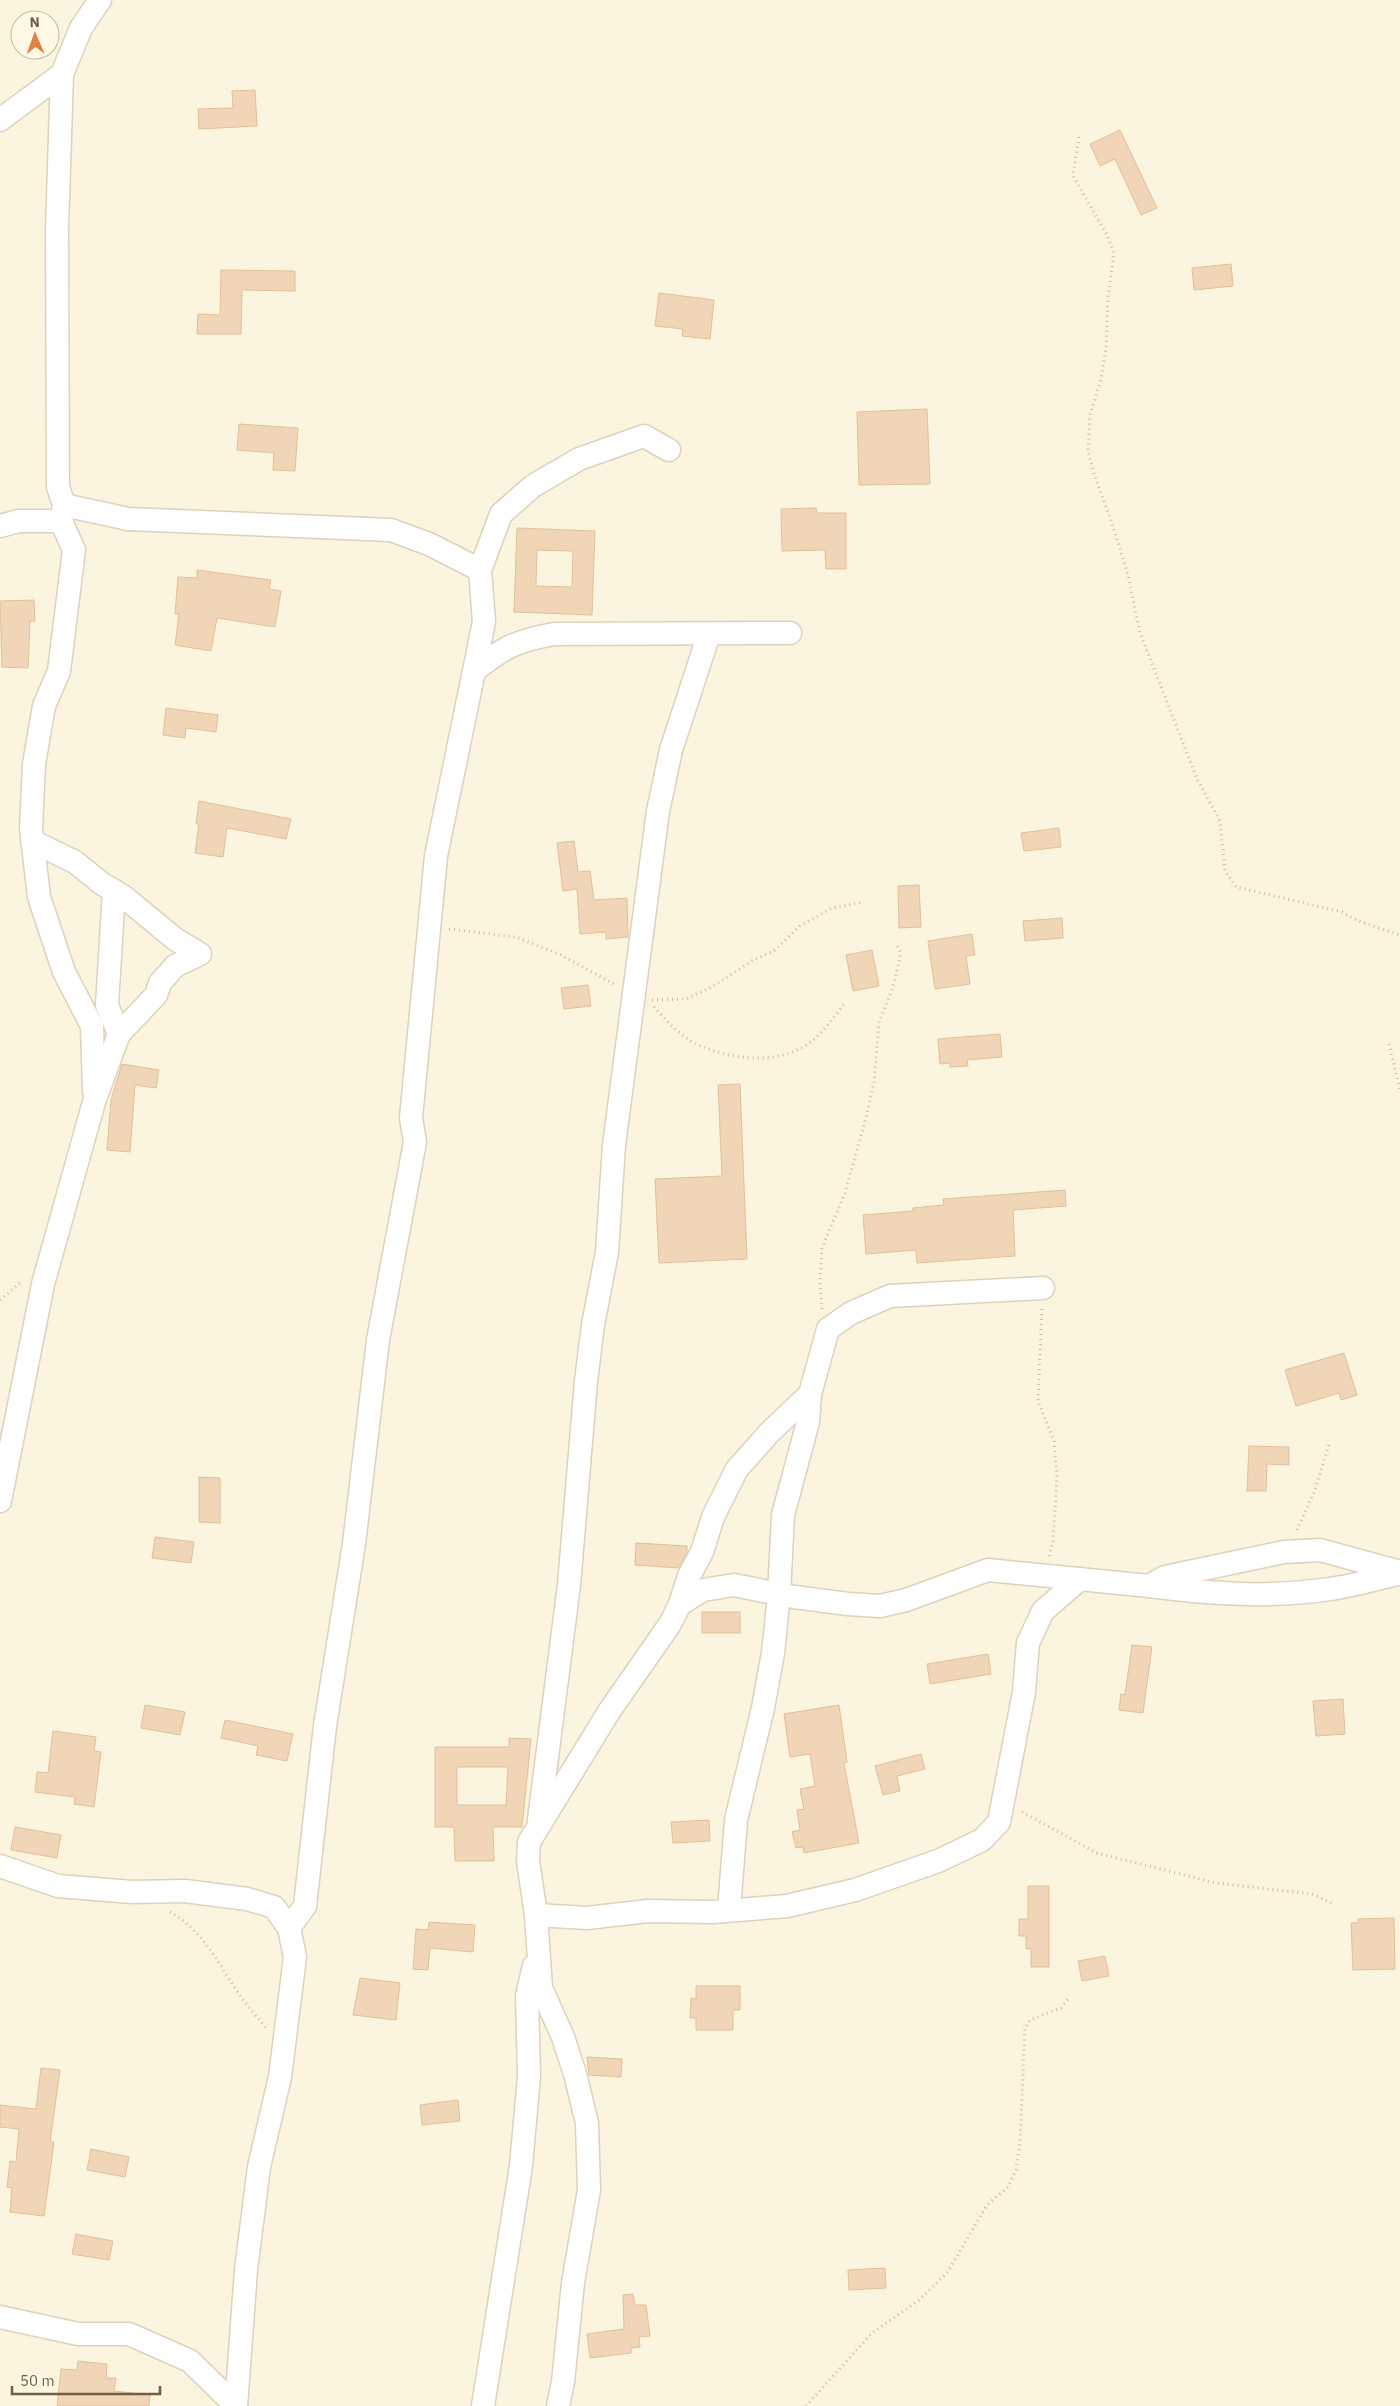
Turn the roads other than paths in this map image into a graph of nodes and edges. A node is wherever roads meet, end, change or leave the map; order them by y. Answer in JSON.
{"nodes":[{"id":1,"x":100,"y":0,"type":"edge"},
{"id":2,"x":62,"y":74,"type":"junction"},
{"id":3,"x":0,"y":120,"type":"edge"},
{"id":4,"x":669,"y":450,"type":"dead end"},
{"id":5,"x":63,"y":513,"type":"junction"},
{"id":6,"x":0,"y":526,"type":"edge"},
{"id":7,"x":480,"y":570,"type":"junction"},
{"id":8,"x":790,"y":633,"type":"dead end"},
{"id":9,"x":709,"y":634,"type":"junction"},
{"id":10,"x":474,"y":671,"type":"junction"},
{"id":11,"x":32,"y":841,"type":"junction"},
{"id":12,"x":114,"y":891,"type":"junction"},
{"id":13,"x":119,"y":1034,"type":"junction"},
{"id":14,"x":94,"y":1102,"type":"junction"},
{"id":15,"x":1043,"y":1288,"type":"road end"},
{"id":16,"x":810,"y":1394,"type":"junction"},
{"id":17,"x":0,"y":1501,"type":"edge"},
{"id":18,"x":1400,"y":1573,"type":"edge"},
{"id":19,"x":1080,"y":1579,"type":"junction"},
{"id":20,"x":1149,"y":1586,"type":"junction"},
{"id":21,"x":779,"y":1595,"type":"junction"},
{"id":22,"x":680,"y":1604,"type":"junction"},
{"id":23,"x":539,"y":1824,"type":"junction"},
{"id":24,"x":0,"y":1866,"type":"edge"},
{"id":25,"x":730,"y":1910,"type":"junction"},
{"id":26,"x":536,"y":1914,"type":"junction"},
{"id":27,"x":289,"y":1928,"type":"junction"},
{"id":28,"x":538,"y":1949,"type":"junction"},
{"id":29,"x":0,"y":2317,"type":"edge"},
{"id":30,"x":236,"y":2406,"type":"edge"},
{"id":31,"x":483,"y":2406,"type":"edge"},
{"id":32,"x":558,"y":2406,"type":"edge"}],
"edges":[{"from":1,"to":2,"type":"street"},
{"from":2,"to":3,"type":"street"},
{"from":2,"to":5,"type":"street"},
{"from":4,"to":7,"type":"street"},
{"from":5,"to":6,"type":"street"},
{"from":5,"to":7,"type":"street"},
{"from":5,"to":11,"type":"street"},
{"from":7,"to":10,"type":"street"},
{"from":8,"to":9,"type":"street"},
{"from":9,"to":10,"type":"street"},
{"from":9,"to":23,"type":"street"},
{"from":10,"to":27,"type":"street"},
{"from":11,"to":12,"type":"street"},
{"from":11,"to":14,"type":"street"},
{"from":12,"to":13,"type":"street"},
{"from":12,"to":13,"type":"street"},
{"from":13,"to":14,"type":"street"},
{"from":14,"to":17,"type":"street"},
{"from":15,"to":16,"type":"street"},
{"from":16,"to":21,"type":"street"},
{"from":16,"to":22,"type":"street"},
{"from":18,"to":20,"type":"street"},
{"from":18,"to":20,"type":"street"},
{"from":19,"to":20,"type":"street"},
{"from":19,"to":21,"type":"street"},
{"from":19,"to":25,"type":"street"},
{"from":21,"to":22,"type":"street"},
{"from":21,"to":25,"type":"street"},
{"from":22,"to":23,"type":"street"},
{"from":23,"to":26,"type":"street"},
{"from":24,"to":27,"type":"street"},
{"from":25,"to":26,"type":"street"},
{"from":26,"to":28,"type":"street"},
{"from":27,"to":30,"type":"street"},
{"from":28,"to":31,"type":"street"},
{"from":28,"to":32,"type":"street"},
{"from":29,"to":30,"type":"street"}]}
